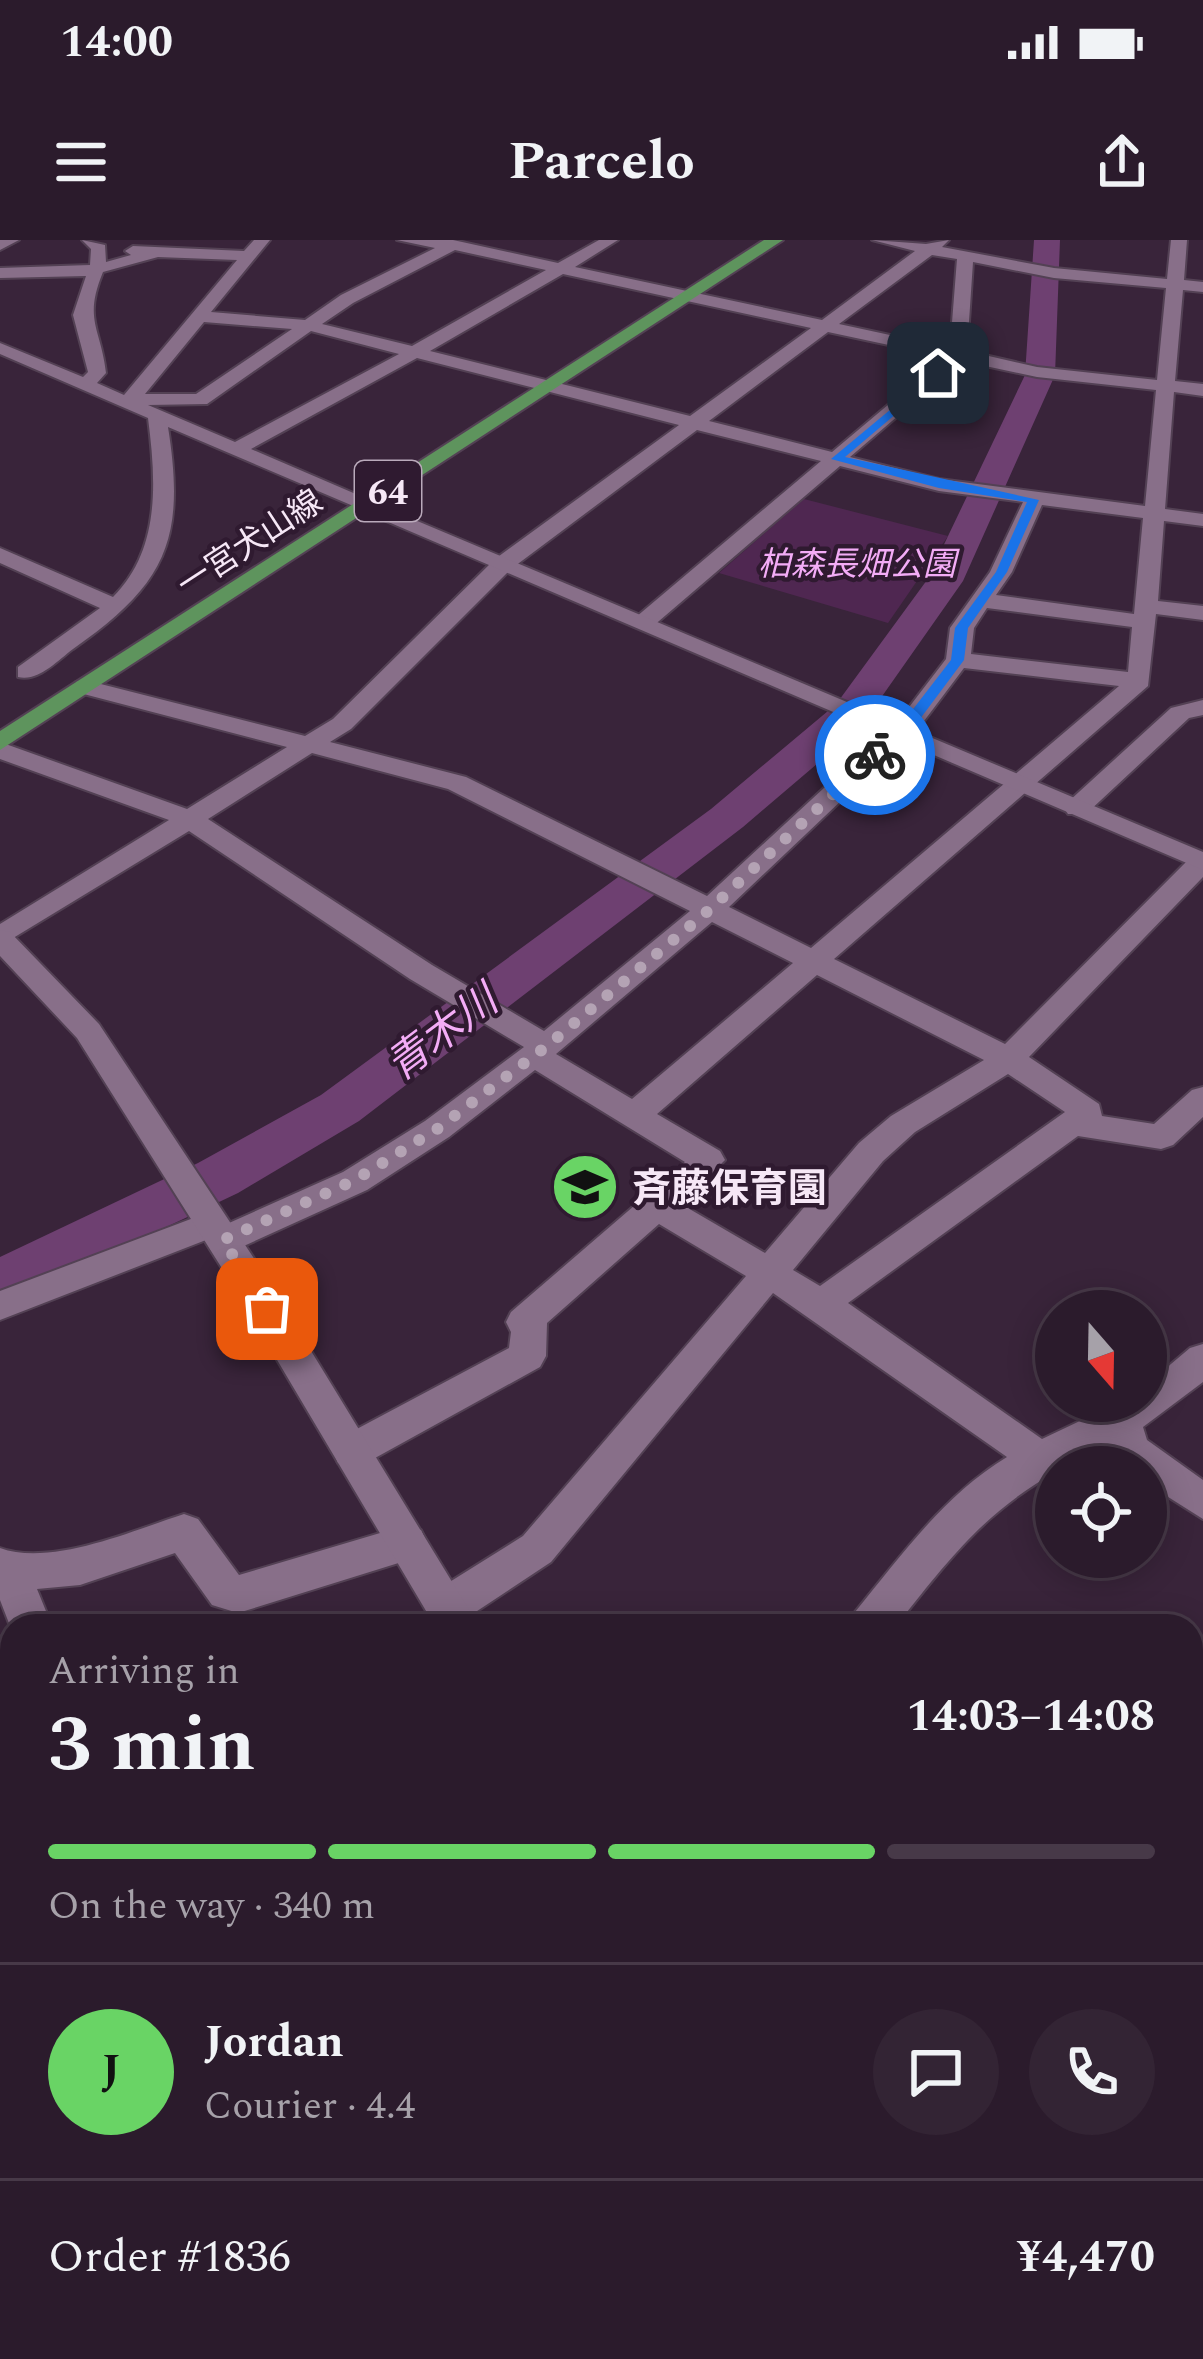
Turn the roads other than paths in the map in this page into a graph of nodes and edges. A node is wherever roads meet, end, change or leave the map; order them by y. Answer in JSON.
{"nodes":[{"id":1,"x":11,"y":240,"type":"edge"},
{"id":2,"x":262,"y":240,"type":"edge"},
{"id":3,"x":406,"y":240,"type":"edge"},
{"id":4,"x":610,"y":240,"type":"edge"},
{"id":5,"x":775,"y":240,"type":"edge"},
{"id":6,"x":880,"y":240,"type":"edge"},
{"id":7,"x":1179,"y":240,"type":"edge"},
{"id":8,"x":88,"y":243,"type":"edge"},
{"id":9,"x":457,"y":243,"type":"edge"},
{"id":10,"x":0,"y":245,"type":"edge"},
{"id":11,"x":935,"y":245,"type":"edge"},
{"id":12,"x":154,"y":253,"type":"junction"},
{"id":13,"x":58,"y":256,"type":"dead end"},
{"id":14,"x":249,"y":256,"type":"junction"},
{"id":15,"x":965,"y":256,"type":"junction"},
{"id":16,"x":99,"y":268,"type":"junction"},
{"id":17,"x":561,"y":269,"type":"junction"},
{"id":18,"x":0,"y":273,"type":"edge"},
{"id":19,"x":28,"y":276,"type":"junction"},
{"id":20,"x":1174,"y":284,"type":"junction"},
{"id":21,"x":1203,"y":286,"type":"edge"},
{"id":22,"x":0,"y":292,"type":"edge"},
{"id":23,"x":686,"y":297,"type":"junction"},
{"id":24,"x":199,"y":316,"type":"junction"},
{"id":25,"x":307,"y":325,"type":"junction"},
{"id":26,"x":821,"y":326,"type":"junction"},
{"id":27,"x":0,"y":348,"type":"edge"},
{"id":28,"x":411,"y":354,"type":"junction"},
{"id":29,"x":958,"y":355,"type":"junction"},
{"id":30,"x":85,"y":385,"type":"junction"},
{"id":31,"x":1166,"y":386,"type":"junction"},
{"id":32,"x":549,"y":389,"type":"junction"},
{"id":33,"x":1203,"y":390,"type":"edge"},
{"id":34,"x":130,"y":401,"type":"junction"},
{"id":35,"x":157,"y":417,"type":"junction"},
{"id":36,"x":695,"y":424,"type":"junction"},
{"id":37,"x":233,"y":450,"type":"junction"},
{"id":38,"x":837,"y":459,"type":"junction"},
{"id":39,"x":1034,"y":500,"type":"junction"},
{"id":40,"x":365,"y":506,"type":"junction"},
{"id":41,"x":1153,"y":515,"type":"junction"},
{"id":42,"x":1203,"y":520,"type":"edge"},
{"id":43,"x":0,"y":555,"type":"edge"},
{"id":44,"x":502,"y":564,"type":"junction"},
{"id":45,"x":980,"y":600,"type":"junction"},
{"id":46,"x":113,"y":605,"type":"junction"},
{"id":47,"x":1203,"y":613,"type":"edge"},
{"id":48,"x":1145,"y":614,"type":"junction"},
{"id":49,"x":644,"y":622,"type":"junction"},
{"id":50,"x":958,"y":660,"type":"junction"},
{"id":51,"x":0,"y":661,"type":"edge"},
{"id":52,"x":26,"y":672,"type":"junction"},
{"id":53,"x":1139,"y":680,"type":"junction"},
{"id":54,"x":81,"y":690,"type":"junction"},
{"id":55,"x":1203,"y":707,"type":"edge"},
{"id":56,"x":899,"y":732,"type":"junction"},
{"id":57,"x":306,"y":744,"type":"junction"},
{"id":58,"x":0,"y":746,"type":"edge"},
{"id":59,"x":1022,"y":784,"type":"junction"},
{"id":60,"x":1077,"y":808,"type":"junction"},
{"id":61,"x":188,"y":818,"type":"junction"},
{"id":62,"x":1203,"y":861,"type":"edge"},
{"id":63,"x":709,"y":910,"type":"junction"},
{"id":64,"x":0,"y":938,"type":"edge"},
{"id":65,"x":816,"y":960,"type":"junction"},
{"id":66,"x":540,"y":1050,"type":"junction"},
{"id":67,"x":1009,"y":1059,"type":"junction"},
{"id":68,"x":1197,"y":1114,"type":"edge"},
{"id":69,"x":634,"y":1116,"type":"junction"},
{"id":70,"x":1073,"y":1123,"type":"junction"},
{"id":71,"x":657,"y":1206,"type":"junction"},
{"id":72,"x":217,"y":1232,"type":"junction"},
{"id":73,"x":770,"y":1273,"type":"junction"},
{"id":74,"x":821,"y":1304,"type":"junction"},
{"id":75,"x":0,"y":1306,"type":"edge"},
{"id":76,"x":1203,"y":1359,"type":"edge"},
{"id":77,"x":1167,"y":1389,"type":"edge"},
{"id":78,"x":1118,"y":1422,"type":"edge"},
{"id":79,"x":1123,"y":1422,"type":"edge"},
{"id":80,"x":1065,"y":1446,"type":"edge"},
{"id":81,"x":352,"y":1450,"type":"junction"},
{"id":82,"x":1035,"y":1455,"type":"edge"},
{"id":83,"x":1035,"y":1461,"type":"edge"},
{"id":84,"x":1203,"y":1502,"type":"edge"},
{"id":85,"x":407,"y":1543,"type":"junction"},
{"id":86,"x":5,"y":1570,"type":"edge"},
{"id":87,"x":26,"y":1614,"type":"edge"},
{"id":88,"x":450,"y":1614,"type":"edge"},
{"id":89,"x":456,"y":1614,"type":"edge"},
{"id":90,"x":881,"y":1614,"type":"edge"}],
"edges":[{"from":1,"to":10,"type":"street"},
{"from":2,"to":14,"type":"street"},
{"from":3,"to":9,"type":"street"},
{"from":4,"to":17,"type":"street"},
{"from":5,"to":23,"type":"main road","name":"一宮犬山線","number":"64"},
{"from":6,"to":11,"type":"street"},
{"from":7,"to":20,"type":"street"},
{"from":8,"to":12,"type":"street"},
{"from":8,"to":16,"type":"street"},
{"from":9,"to":17,"type":"street"},
{"from":9,"to":25,"type":"street"},
{"from":11,"to":15,"type":"street"},
{"from":11,"to":26,"type":"street"},
{"from":12,"to":14,"type":"street"},
{"from":12,"to":16,"type":"street"},
{"from":13,"to":19,"type":"street"},
{"from":14,"to":24,"type":"street"},
{"from":15,"to":20,"type":"street"},
{"from":15,"to":29,"type":"street"},
{"from":16,"to":19,"type":"street"},
{"from":16,"to":30,"type":"street"},
{"from":17,"to":23,"type":"street"},
{"from":17,"to":28,"type":"street"},
{"from":18,"to":19,"type":"street"},
{"from":19,"to":22,"type":"street"},
{"from":20,"to":21,"type":"street"},
{"from":20,"to":31,"type":"street"},
{"from":23,"to":26,"type":"street"},
{"from":23,"to":32,"type":"main road","name":"一宮犬山線","number":"64"},
{"from":24,"to":25,"type":"street"},
{"from":24,"to":34,"type":"street"},
{"from":25,"to":28,"type":"street"},
{"from":25,"to":34,"type":"street"},
{"from":26,"to":29,"type":"street"},
{"from":26,"to":36,"type":"street"},
{"from":27,"to":30,"type":"street"},
{"from":28,"to":32,"type":"street"},
{"from":28,"to":37,"type":"street"},
{"from":29,"to":31,"type":"street"},
{"from":29,"to":38,"type":"street"},
{"from":30,"to":34,"type":"street"},
{"from":31,"to":33,"type":"street"},
{"from":31,"to":41,"type":"street"},
{"from":32,"to":36,"type":"street"},
{"from":32,"to":40,"type":"main road","name":"一宮犬山線","number":"64"},
{"from":34,"to":35,"type":"street"},
{"from":35,"to":37,"type":"street"},
{"from":35,"to":46,"type":"street"},
{"from":36,"to":38,"type":"street"},
{"from":36,"to":44,"type":"street"},
{"from":37,"to":40,"type":"street"},
{"from":38,"to":39,"type":"street"},
{"from":38,"to":49,"type":"street"},
{"from":39,"to":41,"type":"street"},
{"from":39,"to":45,"type":"street"},
{"from":40,"to":44,"type":"street"},
{"from":40,"to":54,"type":"main road","name":"一宮犬山線","number":"64"},
{"from":41,"to":42,"type":"street"},
{"from":41,"to":48,"type":"street"},
{"from":43,"to":46,"type":"street"},
{"from":44,"to":49,"type":"street"},
{"from":44,"to":57,"type":"street"},
{"from":45,"to":48,"type":"street"},
{"from":45,"to":50,"type":"street"},
{"from":46,"to":52,"type":"street"},
{"from":47,"to":48,"type":"street"},
{"from":48,"to":53,"type":"street"},
{"from":49,"to":56,"type":"street"},
{"from":50,"to":53,"type":"street"},
{"from":50,"to":56,"type":"street"},
{"from":51,"to":52,"type":"street"},
{"from":52,"to":54,"type":"street"},
{"from":53,"to":59,"type":"street"},
{"from":54,"to":57,"type":"street"},
{"from":54,"to":58,"type":"main road","name":"一宮犬山線","number":"64"},
{"from":55,"to":60,"type":"street"},
{"from":56,"to":59,"type":"street"},
{"from":56,"to":63,"type":"street"},
{"from":57,"to":61,"type":"street"},
{"from":57,"to":63,"type":"street"},
{"from":58,"to":61,"type":"street"},
{"from":59,"to":60,"type":"street"},
{"from":59,"to":65,"type":"street"},
{"from":60,"to":62,"type":"street"},
{"from":61,"to":64,"type":"street"},
{"from":61,"to":66,"type":"street"},
{"from":62,"to":67,"type":"street"},
{"from":63,"to":65,"type":"street"},
{"from":63,"to":66,"type":"street"},
{"from":64,"to":72,"type":"street"},
{"from":65,"to":67,"type":"street"},
{"from":65,"to":69,"type":"street"},
{"from":66,"to":69,"type":"street"},
{"from":66,"to":72,"type":"street"},
{"from":67,"to":70,"type":"street"},
{"from":67,"to":73,"type":"street"},
{"from":68,"to":70,"type":"street"},
{"from":69,"to":71,"type":"street"},
{"from":70,"to":74,"type":"street"},
{"from":71,"to":73,"type":"street"},
{"from":71,"to":81,"type":"street"},
{"from":72,"to":75,"type":"street"},
{"from":72,"to":81,"type":"street"},
{"from":73,"to":74,"type":"street"},
{"from":73,"to":89,"type":"street"},
{"from":74,"to":82,"type":"street"},
{"from":76,"to":77,"type":"street"},
{"from":78,"to":80,"type":"street"},
{"from":79,"to":84,"type":"street"},
{"from":81,"to":85,"type":"street"},
{"from":83,"to":90,"type":"street"},
{"from":85,"to":86,"type":"street"},
{"from":85,"to":88,"type":"street"},
{"from":86,"to":87,"type":"street"}]}
